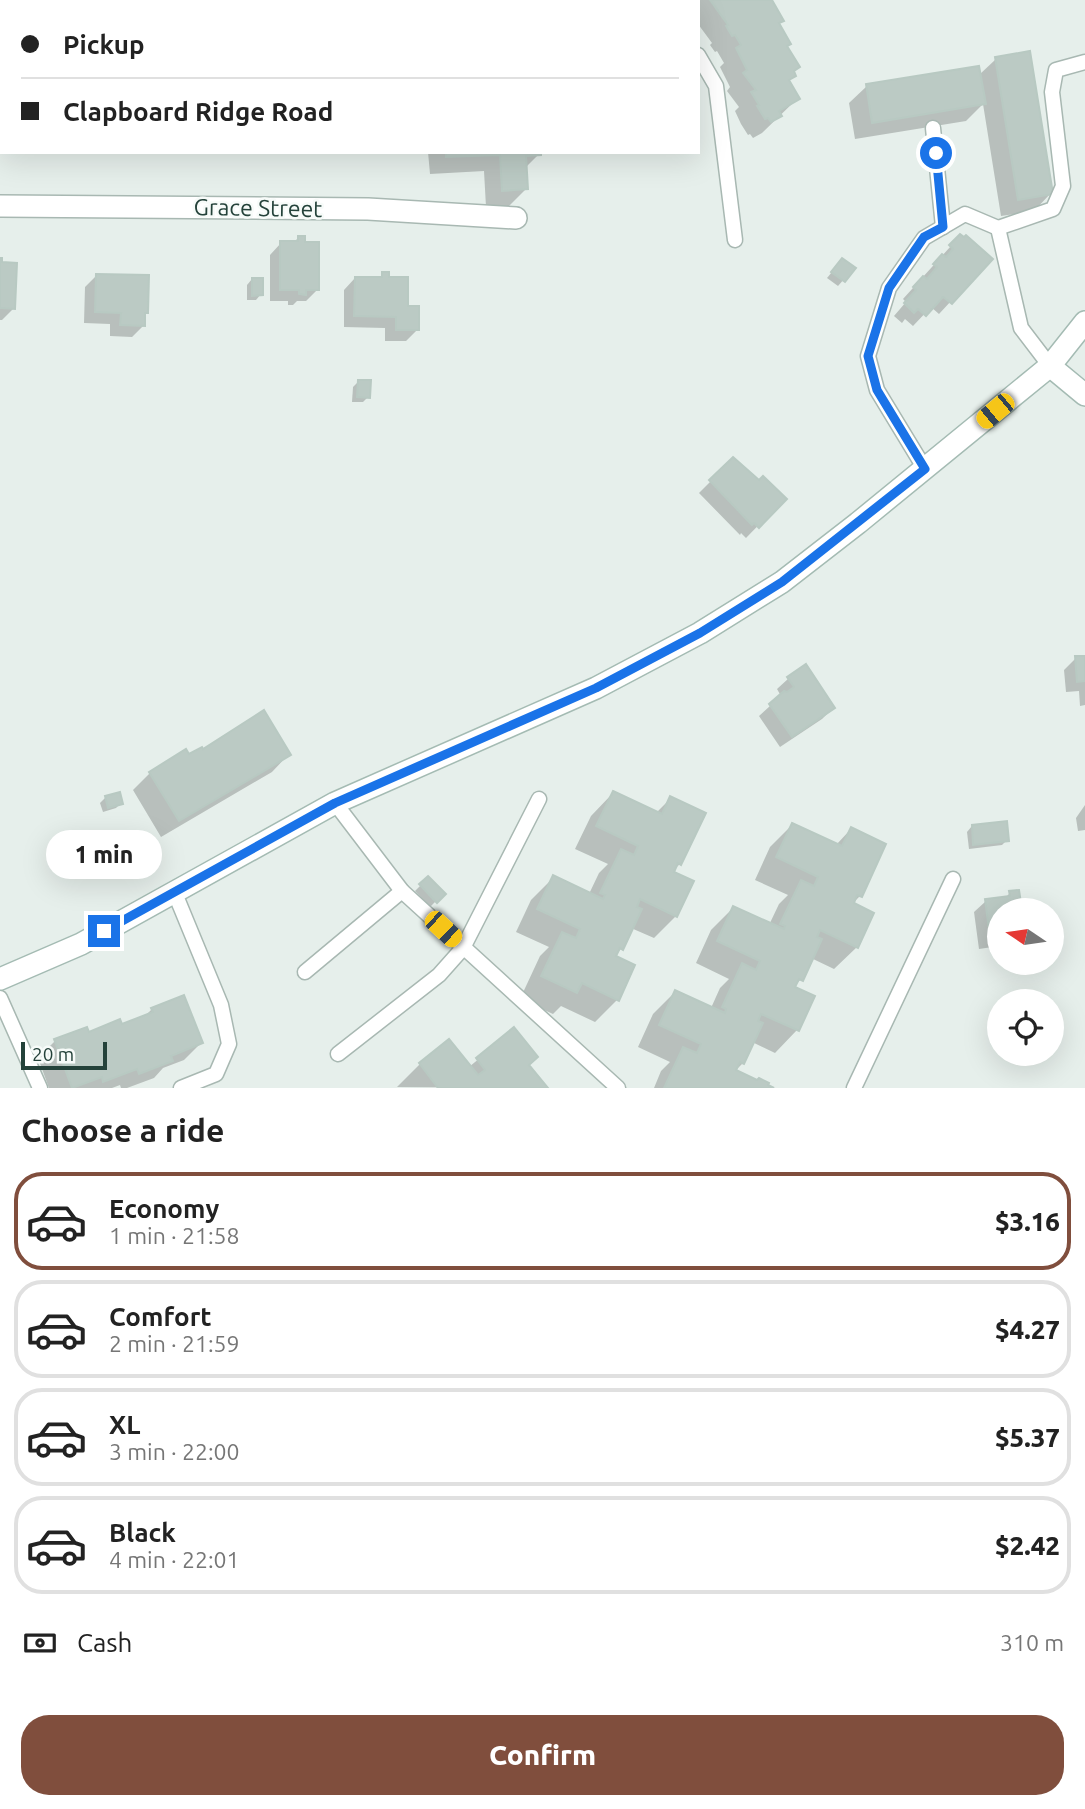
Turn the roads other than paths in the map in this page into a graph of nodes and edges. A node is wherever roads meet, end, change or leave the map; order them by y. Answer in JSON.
{"nodes":[{"id":1,"x":700,"y":58,"type":"edge"},
{"id":2,"x":1085,"y":62,"type":"edge"},
{"id":3,"x":933,"y":128,"type":"dead end"},
{"id":4,"x":0,"y":206,"type":"edge"},
{"id":5,"x":516,"y":218,"type":"dead end"},
{"id":6,"x":943,"y":227,"type":"junction"},
{"id":7,"x":998,"y":228,"type":"junction"},
{"id":8,"x":735,"y":240,"type":"dead end"},
{"id":9,"x":1085,"y":322,"type":"edge"},
{"id":10,"x":1050,"y":366,"type":"junction"},
{"id":11,"x":1085,"y":395,"type":"edge"},
{"id":12,"x":925,"y":469,"type":"junction"},
{"id":13,"x":539,"y":799,"type":"dead end"},
{"id":14,"x":335,"y":803,"type":"junction"},
{"id":15,"x":953,"y":879,"type":"dead end"},
{"id":16,"x":174,"y":891,"type":"junction"},
{"id":17,"x":402,"y":891,"type":"junction"},
{"id":18,"x":463,"y":948,"type":"junction"},
{"id":19,"x":305,"y":972,"type":"dead end"},
{"id":20,"x":0,"y":979,"type":"edge"},
{"id":21,"x":0,"y":998,"type":"edge"},
{"id":22,"x":338,"y":1054,"type":"dead end"},
{"id":23,"x":40,"y":1088,"type":"edge"},
{"id":24,"x":181,"y":1088,"type":"edge"},
{"id":25,"x":618,"y":1088,"type":"edge"},
{"id":26,"x":854,"y":1088,"type":"edge"}],
"edges":[{"from":1,"to":8,"type":"lane"},
{"from":2,"to":7,"type":"lane"},
{"from":3,"to":6,"type":"lane"},
{"from":4,"to":5,"type":"main road","name":"Grace Street"},
{"from":6,"to":7,"type":"lane"},
{"from":6,"to":12,"type":"lane"},
{"from":7,"to":10,"type":"lane"},
{"from":9,"to":10,"type":"main road"},
{"from":10,"to":11,"type":"main road"},
{"from":10,"to":12,"type":"main road"},
{"from":12,"to":14,"type":"main road"},
{"from":13,"to":18,"type":"lane"},
{"from":14,"to":16,"type":"main road"},
{"from":14,"to":17,"type":"lane"},
{"from":15,"to":26,"type":"lane"},
{"from":16,"to":20,"type":"main road"},
{"from":16,"to":24,"type":"lane"},
{"from":17,"to":18,"type":"lane"},
{"from":17,"to":19,"type":"lane"},
{"from":18,"to":22,"type":"lane"},
{"from":18,"to":25,"type":"lane"},
{"from":21,"to":23,"type":"lane"}]}
